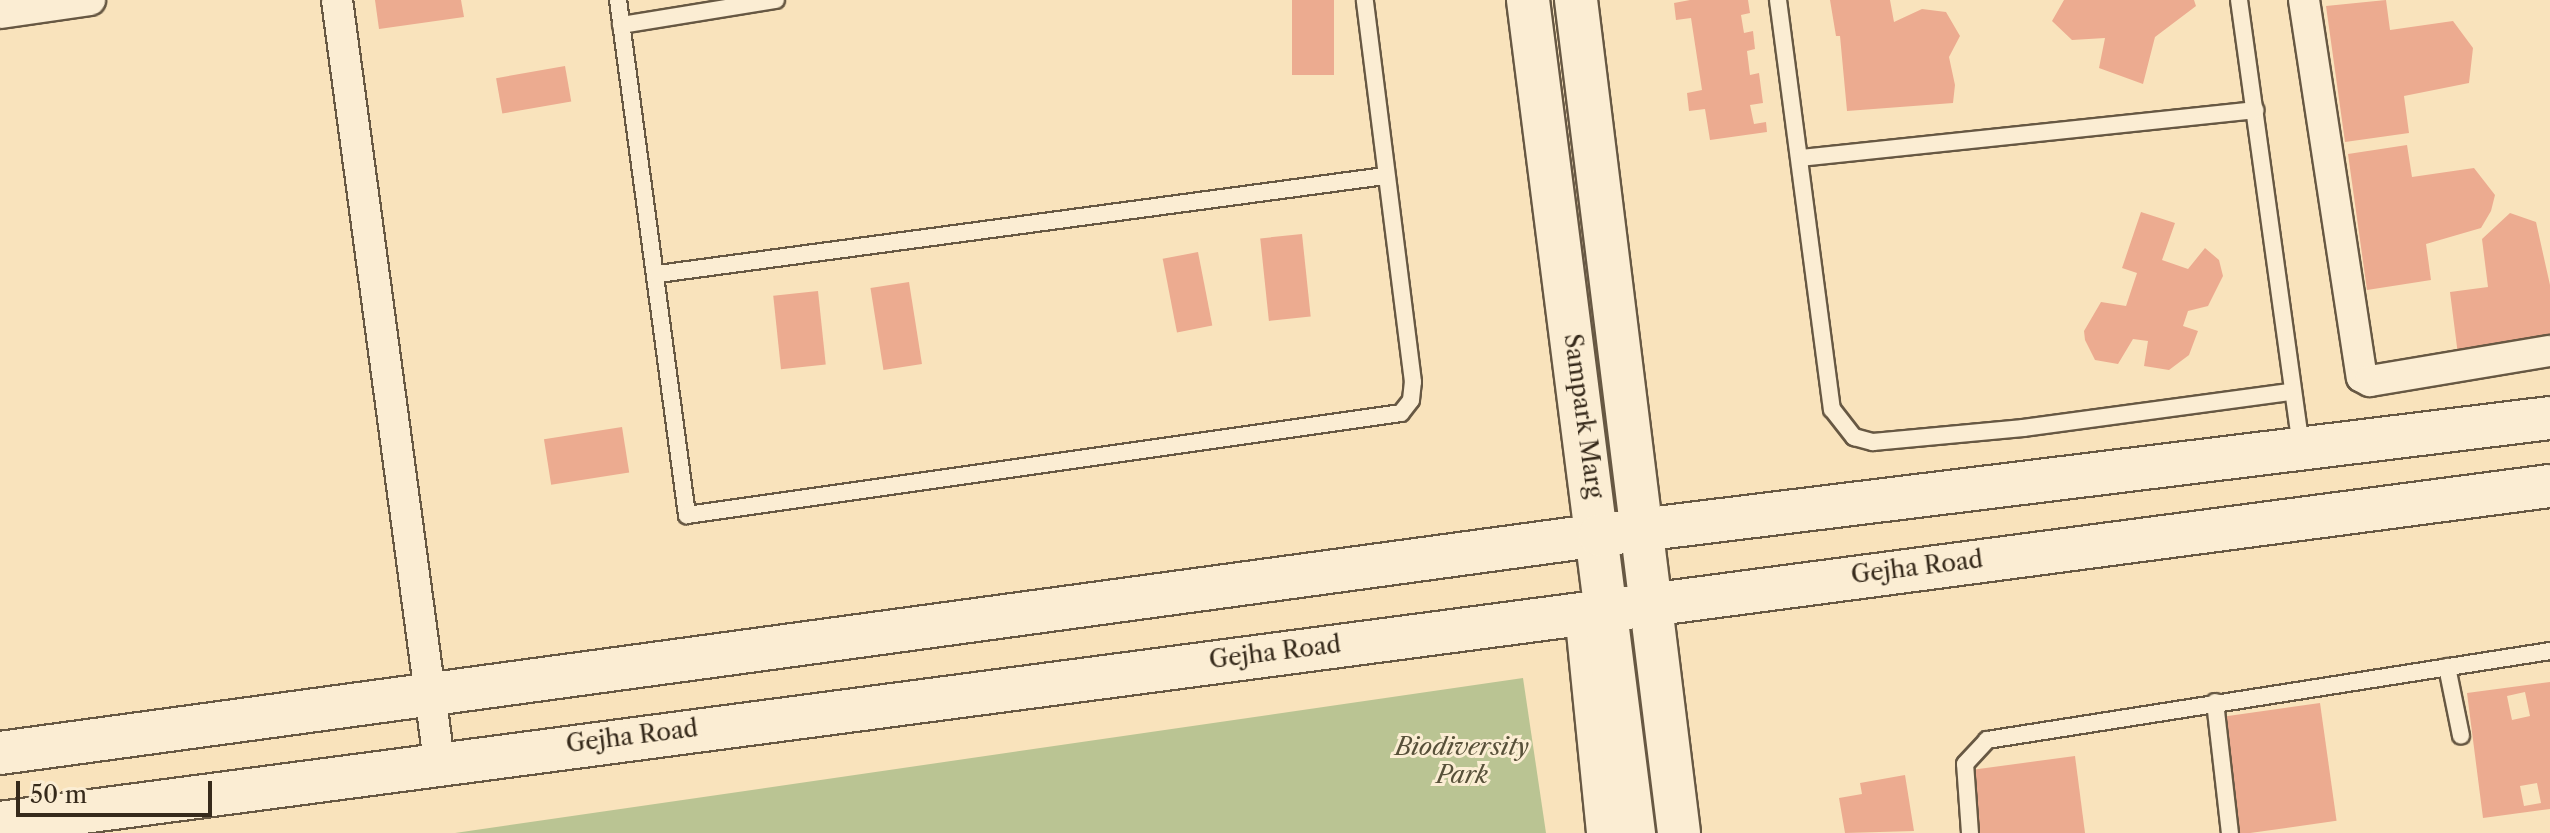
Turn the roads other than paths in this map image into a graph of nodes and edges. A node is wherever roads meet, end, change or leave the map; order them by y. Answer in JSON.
{"nodes":[{"id":1,"x":90,"y":0,"type":"edge"},
{"id":2,"x":337,"y":0,"type":"edge"},
{"id":3,"x":618,"y":0,"type":"edge"},
{"id":4,"x":776,"y":0,"type":"edge"},
{"id":5,"x":1365,"y":0,"type":"edge"},
{"id":6,"x":1528,"y":0,"type":"edge"},
{"id":7,"x":1576,"y":0,"type":"edge"},
{"id":8,"x":1778,"y":0,"type":"edge"},
{"id":9,"x":2239,"y":0,"type":"edge"},
{"id":10,"x":2304,"y":0,"type":"edge"},
{"id":11,"x":0,"y":13,"type":"edge"},
{"id":12,"x":621,"y":25,"type":"junction"},
{"id":13,"x":2255,"y":110,"type":"junction"},
{"id":14,"x":1800,"y":158,"type":"junction"},
{"id":15,"x":1385,"y":176,"type":"junction"},
{"id":16,"x":658,"y":274,"type":"junction"},
{"id":17,"x":2550,"y":351,"type":"edge"},
{"id":18,"x":2290,"y":392,"type":"junction"},
{"id":19,"x":2550,"y":418,"type":"edge"},
{"id":20,"x":2301,"y":449,"type":"junction"},
{"id":21,"x":2550,"y":486,"type":"edge"},
{"id":22,"x":1642,"y":530,"type":"junction"},
{"id":23,"x":1600,"y":535,"type":"junction"},
{"id":24,"x":1649,"y":602,"type":"junction"},
{"id":25,"x":1594,"y":609,"type":"junction"},
{"id":26,"x":2550,"y":651,"type":"edge"},
{"id":27,"x":2447,"y":667,"type":"junction"},
{"id":28,"x":431,"y":692,"type":"junction"},
{"id":29,"x":2215,"y":702,"type":"junction"},
{"id":30,"x":2461,"y":736,"type":"dead end"},
{"id":31,"x":0,"y":753,"type":"edge"},
{"id":32,"x":439,"y":761,"type":"junction"},
{"id":33,"x":0,"y":823,"type":"edge"},
{"id":34,"x":1602,"y":833,"type":"edge"},
{"id":35,"x":1634,"y":833,"type":"edge"},
{"id":36,"x":1679,"y":833,"type":"edge"},
{"id":37,"x":1970,"y":833,"type":"edge"},
{"id":38,"x":2230,"y":833,"type":"edge"}],
"edges":[{"from":1,"to":11,"type":"street"},
{"from":2,"to":28,"type":"street"},
{"from":3,"to":12,"type":"lane"},
{"from":4,"to":12,"type":"lane"},
{"from":5,"to":15,"type":"lane"},
{"from":6,"to":23,"type":"street","name":"Sampark Marg"},
{"from":7,"to":22,"type":"street","name":"Sampark Marg"},
{"from":8,"to":14,"type":"lane"},
{"from":9,"to":13,"type":"lane"},
{"from":10,"to":17,"type":"street"},
{"from":12,"to":16,"type":"lane"},
{"from":13,"to":14,"type":"lane"},
{"from":13,"to":18,"type":"lane"},
{"from":14,"to":18,"type":"lane"},
{"from":15,"to":16,"type":"lane"},
{"from":15,"to":16,"type":"lane"},
{"from":18,"to":20,"type":"lane"},
{"from":19,"to":20,"type":"street"},
{"from":20,"to":22,"type":"street"},
{"from":21,"to":24,"type":"street","name":"Gejha Road"},
{"from":22,"to":23,"type":"street"},
{"from":22,"to":24,"type":"street","name":"Sampark Marg"},
{"from":23,"to":25,"type":"street","name":"Sampark Marg"},
{"from":23,"to":28,"type":"street"},
{"from":24,"to":25,"type":"street","name":"Gejha Road"},
{"from":24,"to":36,"type":"street","name":"Sampark Marg"},
{"from":25,"to":32,"type":"street","name":"Gejha Road"},
{"from":25,"to":34,"type":"street"},
{"from":25,"to":35,"type":"street","name":"Sampark Marg"},
{"from":26,"to":27,"type":"lane"},
{"from":27,"to":29,"type":"lane"},
{"from":27,"to":30,"type":"lane"},
{"from":28,"to":31,"type":"street"},
{"from":28,"to":32,"type":"street"},
{"from":29,"to":37,"type":"lane"},
{"from":29,"to":38,"type":"lane"},
{"from":32,"to":33,"type":"street","name":"Gejha Road"}]}
